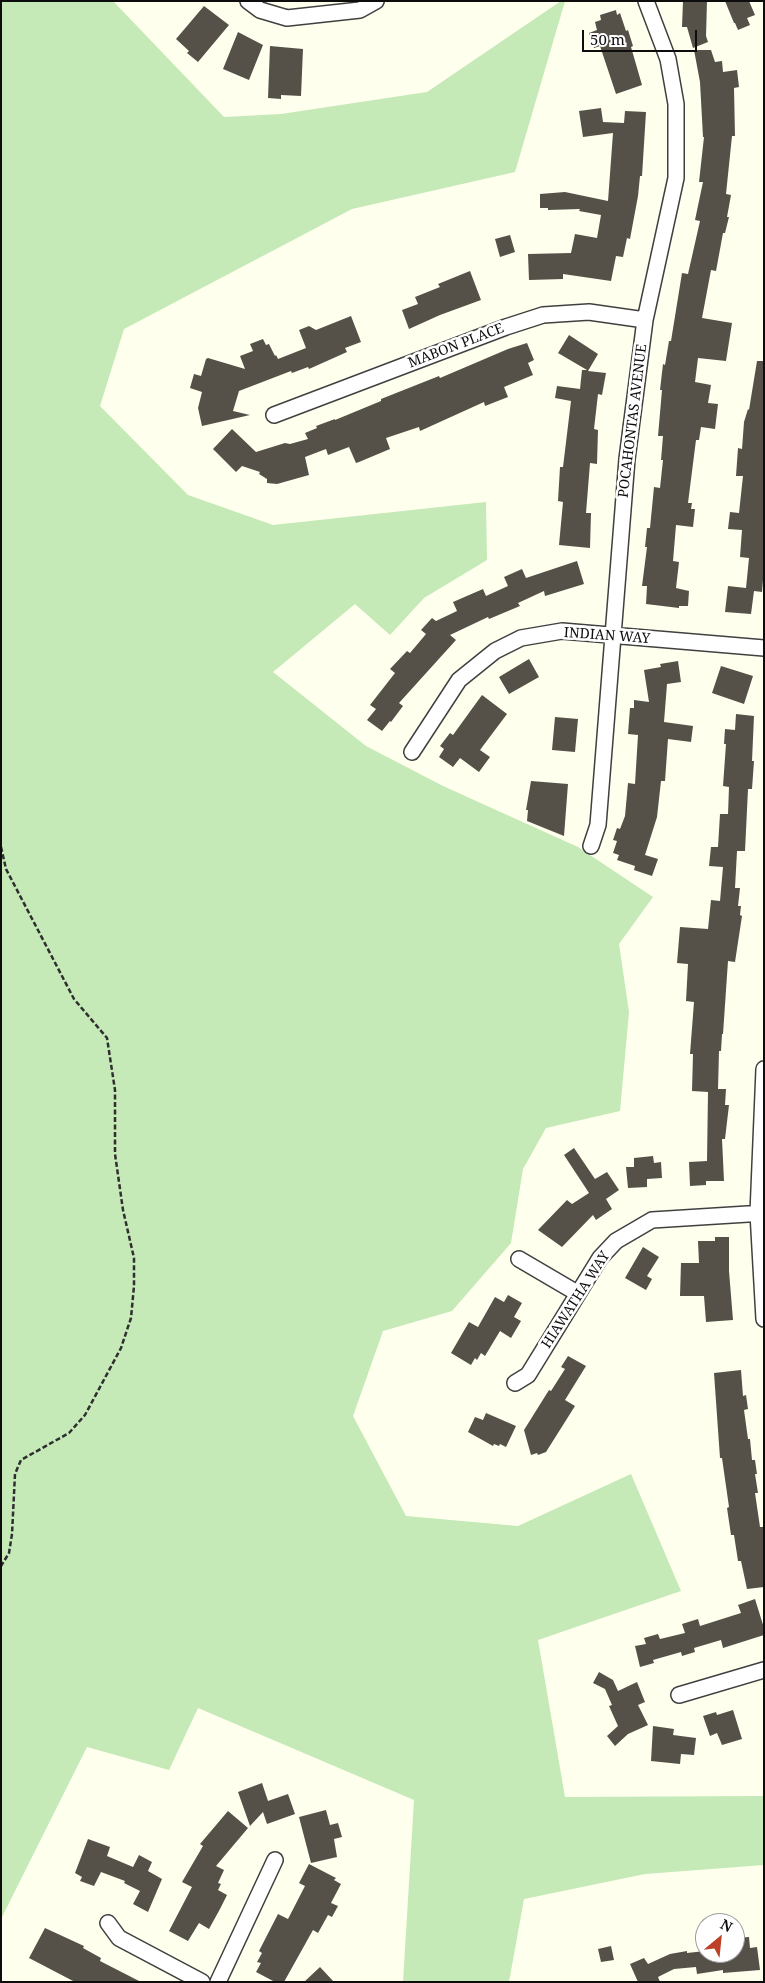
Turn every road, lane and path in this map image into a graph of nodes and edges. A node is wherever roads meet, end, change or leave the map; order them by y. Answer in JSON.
{"nodes":[{"id":1,"x":248,"y":1,"type":"edge"},
{"id":2,"x":376,"y":1,"type":"edge"},
{"id":3,"x":646,"y":1,"type":"edge"},
{"id":4,"x":645,"y":320,"type":"junction"},
{"id":5,"x":274,"y":415,"type":"dead end"},
{"id":6,"x":614,"y":636,"type":"junction"},
{"id":7,"x":764,"y":648,"type":"edge"},
{"id":8,"x":412,"y":752,"type":"dead end"},
{"id":9,"x":591,"y":846,"type":"dead end"},
{"id":10,"x":1,"y":847,"type":"edge"},
{"id":11,"x":764,"y":1069,"type":"edge"},
{"id":12,"x":761,"y":1213,"type":"edge"},
{"id":13,"x":519,"y":1258,"type":"dead end"},
{"id":14,"x":578,"y":1293,"type":"junction"},
{"id":15,"x":764,"y":1319,"type":"edge"},
{"id":16,"x":515,"y":1383,"type":"dead end"},
{"id":17,"x":1,"y":1566,"type":"edge"},
{"id":18,"x":764,"y":1670,"type":"edge"},
{"id":19,"x":679,"y":1695,"type":"dead end"},
{"id":20,"x":275,"y":1860,"type":"dead end"},
{"id":21,"x":108,"y":1923,"type":"dead end"},
{"id":22,"x":202,"y":1982,"type":"edge"},
{"id":23,"x":218,"y":1982,"type":"edge"}],
"edges":[{"from":1,"to":2,"type":"street"},
{"from":3,"to":4,"type":"street","name":"POCAHONTAS AVENUE"},
{"from":4,"to":5,"type":"street","name":"MABON PLACE"},
{"from":4,"to":6,"type":"street","name":"POCAHONTAS AVENUE"},
{"from":6,"to":7,"type":"street","name":"INDIAN WAY"},
{"from":6,"to":8,"type":"street","name":"INDIAN WAY"},
{"from":6,"to":9,"type":"street","name":"POCAHONTAS AVENUE"},
{"from":10,"to":17,"type":"path"},
{"from":11,"to":12,"type":"street"},
{"from":12,"to":14,"type":"street","name":"HIAWATHA WAY"},
{"from":12,"to":15,"type":"street"},
{"from":13,"to":14,"type":"street"},
{"from":14,"to":16,"type":"street","name":"HIAWATHA WAY"},
{"from":18,"to":19,"type":"street"},
{"from":20,"to":23,"type":"street"},
{"from":21,"to":22,"type":"street"}]}
